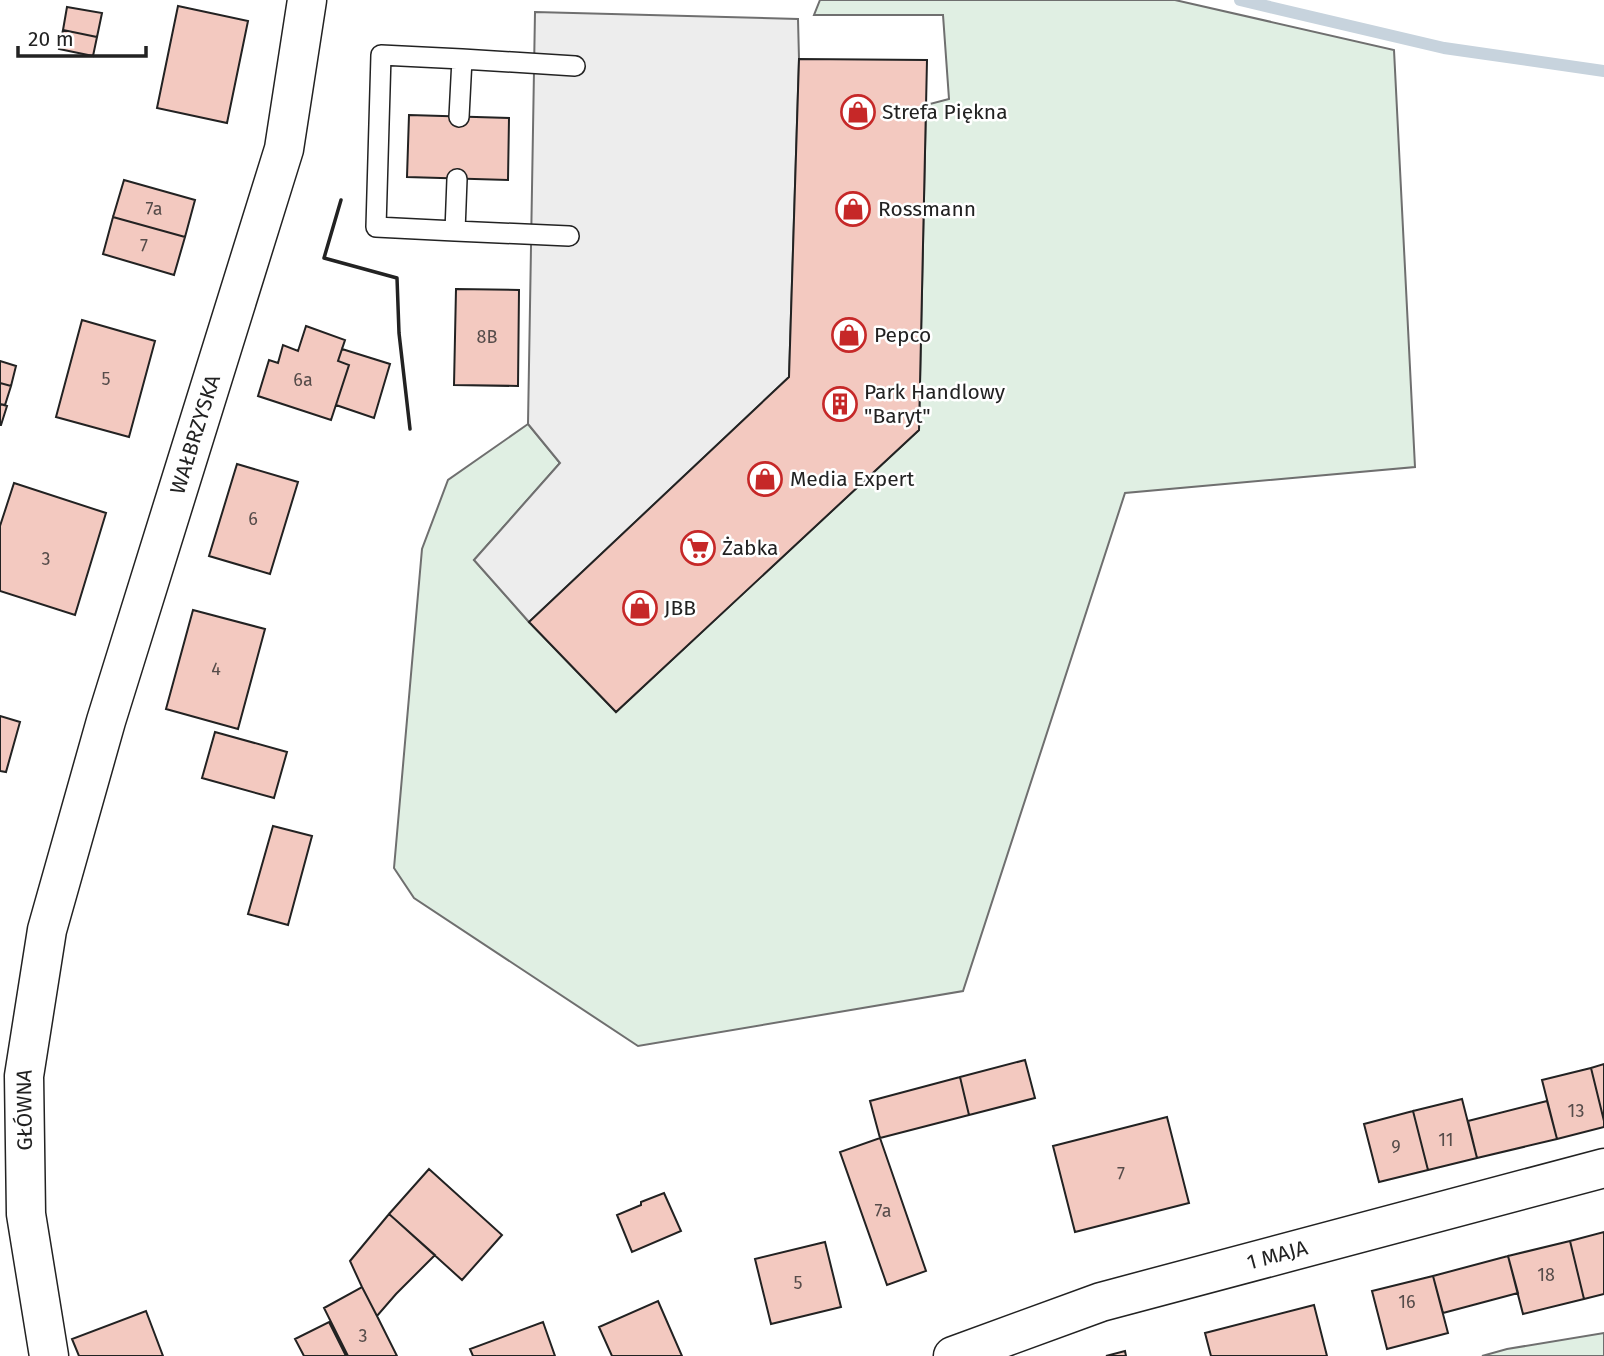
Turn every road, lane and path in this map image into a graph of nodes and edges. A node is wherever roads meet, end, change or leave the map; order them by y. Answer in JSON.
{"nodes":[{"id":1,"x":307,"y":0,"type":"edge"},
{"id":2,"x":462,"y":59,"type":"junction"},
{"id":3,"x":575,"y":66,"type":"dead end"},
{"id":4,"x":459,"y":117,"type":"dead end"},
{"id":5,"x":457,"y":179,"type":"dead end"},
{"id":6,"x":455,"y":232,"type":"junction"},
{"id":7,"x":569,"y":236,"type":"dead end"},
{"id":8,"x":65,"y":864,"type":"joint"},
{"id":9,"x":1604,"y":1168,"type":"edge"},
{"id":10,"x":49,"y":1356,"type":"edge"},
{"id":11,"x":953,"y":1356,"type":"edge"}],
"edges":[{"from":1,"to":8,"type":"main road","name":"WAŁBRZYSKA"},
{"from":2,"to":3,"type":"lane"},
{"from":2,"to":4,"type":"lane"},
{"from":2,"to":6,"type":"lane"},
{"from":5,"to":6,"type":"lane"},
{"from":6,"to":7,"type":"lane"},
{"from":8,"to":10,"type":"main road","name":"GŁÓWNA"},
{"from":9,"to":11,"type":"main road","name":"1 MAJA"}]}
